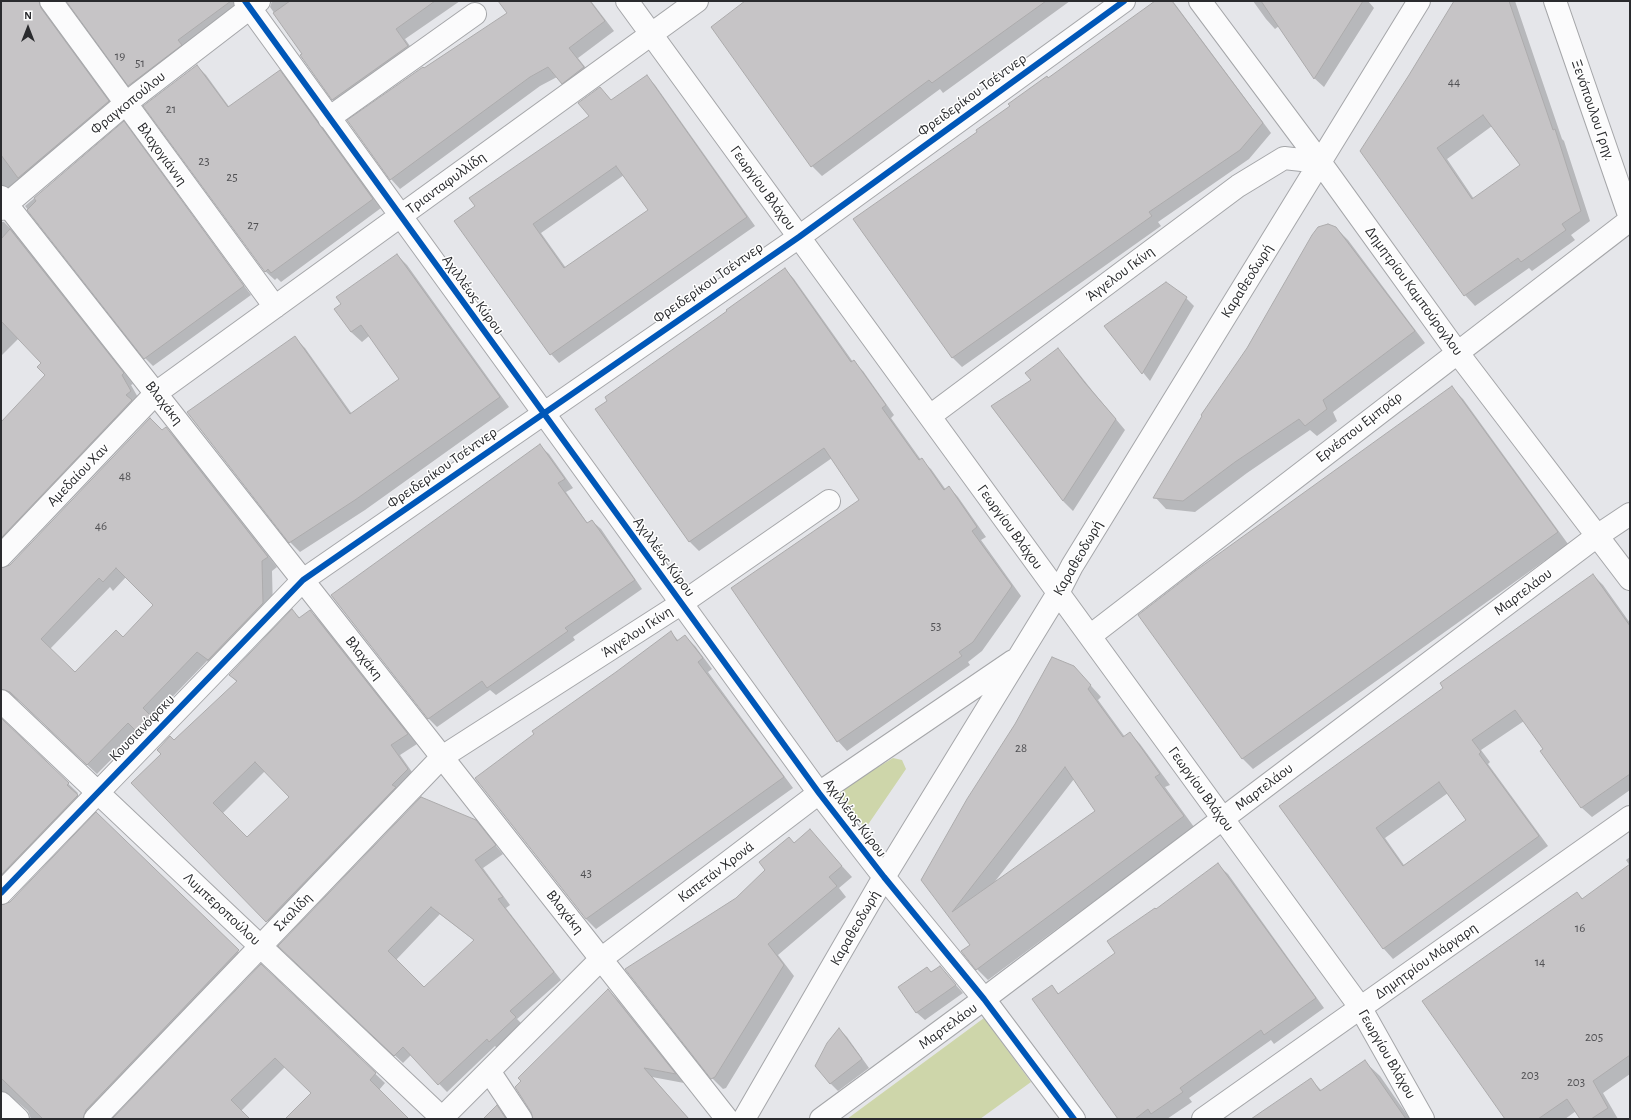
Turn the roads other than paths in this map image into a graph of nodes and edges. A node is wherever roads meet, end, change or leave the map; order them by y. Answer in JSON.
{"nodes":[{"id":1,"x":51,"y":1,"type":"edge"},
{"id":2,"x":627,"y":1,"type":"edge"},
{"id":3,"x":697,"y":1,"type":"edge"},
{"id":4,"x":1124,"y":1,"type":"edge"},
{"id":5,"x":1200,"y":1,"type":"edge"},
{"id":6,"x":1418,"y":1,"type":"edge"},
{"id":7,"x":1556,"y":1,"type":"edge"},
{"id":8,"x":251,"y":3,"type":"edge"},
{"id":9,"x":475,"y":14,"type":"dead end"},
{"id":10,"x":651,"y":33,"type":"junction"},
{"id":11,"x":125,"y":104,"type":"junction"},
{"id":12,"x":329,"y":118,"type":"junction"},
{"id":13,"x":1320,"y":162,"type":"junction"},
{"id":14,"x":3,"y":203,"type":"edge"},
{"id":15,"x":400,"y":216,"type":"junction"},
{"id":16,"x":1630,"y":219,"type":"edge"},
{"id":17,"x":799,"y":237,"type":"junction"},
{"id":18,"x":275,"y":307,"type":"junction"},
{"id":19,"x":1457,"y":352,"type":"junction"},
{"id":20,"x":156,"y":394,"type":"junction"},
{"id":21,"x":543,"y":413,"type":"junction"},
{"id":22,"x":930,"y":416,"type":"junction"},
{"id":23,"x":829,"y":502,"type":"dead end"},
{"id":24,"x":1630,"y":514,"type":"edge"},
{"id":25,"x":1598,"y":536,"type":"junction"},
{"id":26,"x":1,"y":556,"type":"edge"},
{"id":27,"x":303,"y":580,"type":"junction"},
{"id":28,"x":1630,"y":580,"type":"edge"},
{"id":29,"x":1058,"y":593,"type":"junction"},
{"id":30,"x":682,"y":603,"type":"junction"},
{"id":31,"x":1090,"y":636,"type":"junction"},
{"id":32,"x":1018,"y":657,"type":"junction"},
{"id":33,"x":1,"y":701,"type":"edge"},
{"id":34,"x":442,"y":757,"type":"junction"},
{"id":35,"x":98,"y":792,"type":"junction"},
{"id":36,"x":820,"y":793,"type":"junction"},
{"id":37,"x":1630,"y":817,"type":"edge"},
{"id":38,"x":1222,"y":818,"type":"junction"},
{"id":39,"x":884,"y":877,"type":"junction"},
{"id":40,"x":1,"y":894,"type":"edge"},
{"id":41,"x":260,"y":946,"type":"junction"},
{"id":42,"x":601,"y":959,"type":"junction"},
{"id":43,"x":984,"y":999,"type":"junction"},
{"id":44,"x":1360,"y":1007,"type":"junction"},
{"id":45,"x":489,"y":1071,"type":"junction"},
{"id":46,"x":1,"y":1104,"type":"edge"},
{"id":47,"x":18,"y":1119,"type":"edge"},
{"id":48,"x":95,"y":1119,"type":"edge"},
{"id":49,"x":442,"y":1119,"type":"edge"},
{"id":50,"x":522,"y":1119,"type":"edge"},
{"id":51,"x":727,"y":1119,"type":"edge"},
{"id":52,"x":744,"y":1119,"type":"edge"},
{"id":53,"x":821,"y":1119,"type":"edge"},
{"id":54,"x":1074,"y":1119,"type":"edge"},
{"id":55,"x":1203,"y":1119,"type":"edge"},
{"id":56,"x":1424,"y":1119,"type":"edge"}],
"edges":[{"from":1,"to":11,"type":"street","name":"Βλαχογιάννη"},
{"from":2,"to":10,"type":"street","name":"Γεωργίου Βλάχου"},
{"from":3,"to":10,"type":"street","name":"Τριανταφυλλίδη"},
{"from":4,"to":17,"type":"street","name":"Φρειδερίκου Τσέντνερ"},
{"from":5,"to":13,"type":"street","name":"Δημητρίου Καμπούρογλου"},
{"from":6,"to":13,"type":"street","name":"Καραθεοδωρή"},
{"from":7,"to":16,"type":"street","name":"Ξενόπουλου Γρηγ."},
{"from":8,"to":11,"type":"street","name":"Φραγκοπούλου"},
{"from":8,"to":12,"type":"street","name":"Αχιλλέως Κύρου"},
{"from":9,"to":12,"type":"street"},
{"from":10,"to":15,"type":"street","name":"Τριανταφυλλίδη"},
{"from":10,"to":17,"type":"street","name":"Γεωργίου Βλάχου"},
{"from":11,"to":14,"type":"street","name":"Φραγκοπούλου"},
{"from":11,"to":18,"type":"street","name":"Βλαχογιάννη"},
{"from":12,"to":15,"type":"street","name":"Αχιλλέως Κύρου"},
{"from":13,"to":19,"type":"street","name":"Δημητρίου Καμπούρογλου"},
{"from":13,"to":22,"type":"street","name":"Άγγελου Γκίνη"},
{"from":13,"to":29,"type":"street","name":"Καραθεοδωρή"},
{"from":14,"to":20,"type":"street","name":"Βλαχάκη"},
{"from":15,"to":18,"type":"street","name":"Τριανταφυλλίδη"},
{"from":15,"to":21,"type":"street","name":"Αχιλλέως Κύρου"},
{"from":16,"to":19,"type":"street","name":"Ερνέστου Εμπράρ"},
{"from":17,"to":21,"type":"street","name":"Φρειδερίκου Τσέντνερ"},
{"from":17,"to":22,"type":"street","name":"Γεωργίου Βλάχου"},
{"from":18,"to":20,"type":"street","name":"Τριανταφυλλίδη"},
{"from":19,"to":25,"type":"street","name":"Δημητρίου Καμπούρογλου"},
{"from":19,"to":31,"type":"street","name":"Ερνέστου Εμπράρ"},
{"from":20,"to":26,"type":"street","name":"Αμεδαίου Χαν"},
{"from":20,"to":27,"type":"street","name":"Βλαχάκη"},
{"from":21,"to":27,"type":"street","name":"Φρειδερίκου Τσέντνερ"},
{"from":21,"to":30,"type":"street","name":"Αχιλλέως Κύρου"},
{"from":22,"to":29,"type":"street","name":"Γεωργίου Βλάχου"},
{"from":23,"to":30,"type":"street","name":"Άγγελου Γκίνη"},
{"from":24,"to":25,"type":"street","name":"Μαρτελάου"},
{"from":25,"to":28,"type":"street","name":"Δημητρίου Καμπούρογλου"},
{"from":25,"to":38,"type":"street","name":"Μαρτελάου"},
{"from":27,"to":34,"type":"street","name":"Βλαχάκη"},
{"from":27,"to":35,"type":"street","name":"Κουσιανόφσκυ"},
{"from":29,"to":31,"type":"street","name":"Γεωργίου Βλάχου"},
{"from":29,"to":32,"type":"street","name":"Καραθεοδωρή"},
{"from":30,"to":34,"type":"street","name":"Άγγελου Γκίνη"},
{"from":30,"to":36,"type":"street","name":"Αχιλλέως Κύρου"},
{"from":31,"to":38,"type":"street","name":"Γεωργίου Βλάχου"},
{"from":32,"to":36,"type":"street","name":"Καπετάν Χρονά"},
{"from":32,"to":39,"type":"street","name":"Καραθεοδωρή"},
{"from":33,"to":35,"type":"street","name":"Λυμπεροπούλου"},
{"from":34,"to":41,"type":"street","name":"Σκαλίδη"},
{"from":34,"to":42,"type":"street","name":"Βλαχάκη"},
{"from":35,"to":40,"type":"street","name":"Κουσιανόφσκυ"},
{"from":35,"to":41,"type":"street","name":"Λυμπεροπούλου"},
{"from":36,"to":39,"type":"street","name":"Αχιλλέως Κύρου"},
{"from":36,"to":42,"type":"street","name":"Καπετάν Χρονά"},
{"from":37,"to":44,"type":"street","name":"Δημητρίου Μάργαρη"},
{"from":38,"to":43,"type":"street","name":"Μαρτελάου"},
{"from":38,"to":44,"type":"street","name":"Γεωργίου Βλάχου"},
{"from":39,"to":43,"type":"street","name":"Αχιλλέως Κύρου"},
{"from":39,"to":52,"type":"street","name":"Καραθεοδωρή"},
{"from":41,"to":48,"type":"street","name":"Σκαλίδη"},
{"from":41,"to":49,"type":"street","name":"Λυμπεροπούλου"},
{"from":42,"to":45,"type":"street","name":"Καπετάν Χρονά"},
{"from":42,"to":51,"type":"street","name":"Βλαχάκη"},
{"from":43,"to":53,"type":"street","name":"Μαρτελάου"},
{"from":43,"to":54,"type":"street","name":"Αχιλλέως Κύρου"},
{"from":44,"to":55,"type":"street","name":"Δημητρίου Μάργαρη"},
{"from":44,"to":56,"type":"street","name":"Γεωργίου Βλάχου"},
{"from":45,"to":49,"type":"street","name":"Καπετάν Χρονά"},
{"from":45,"to":50,"type":"street"},
{"from":46,"to":47,"type":"street"}]}
